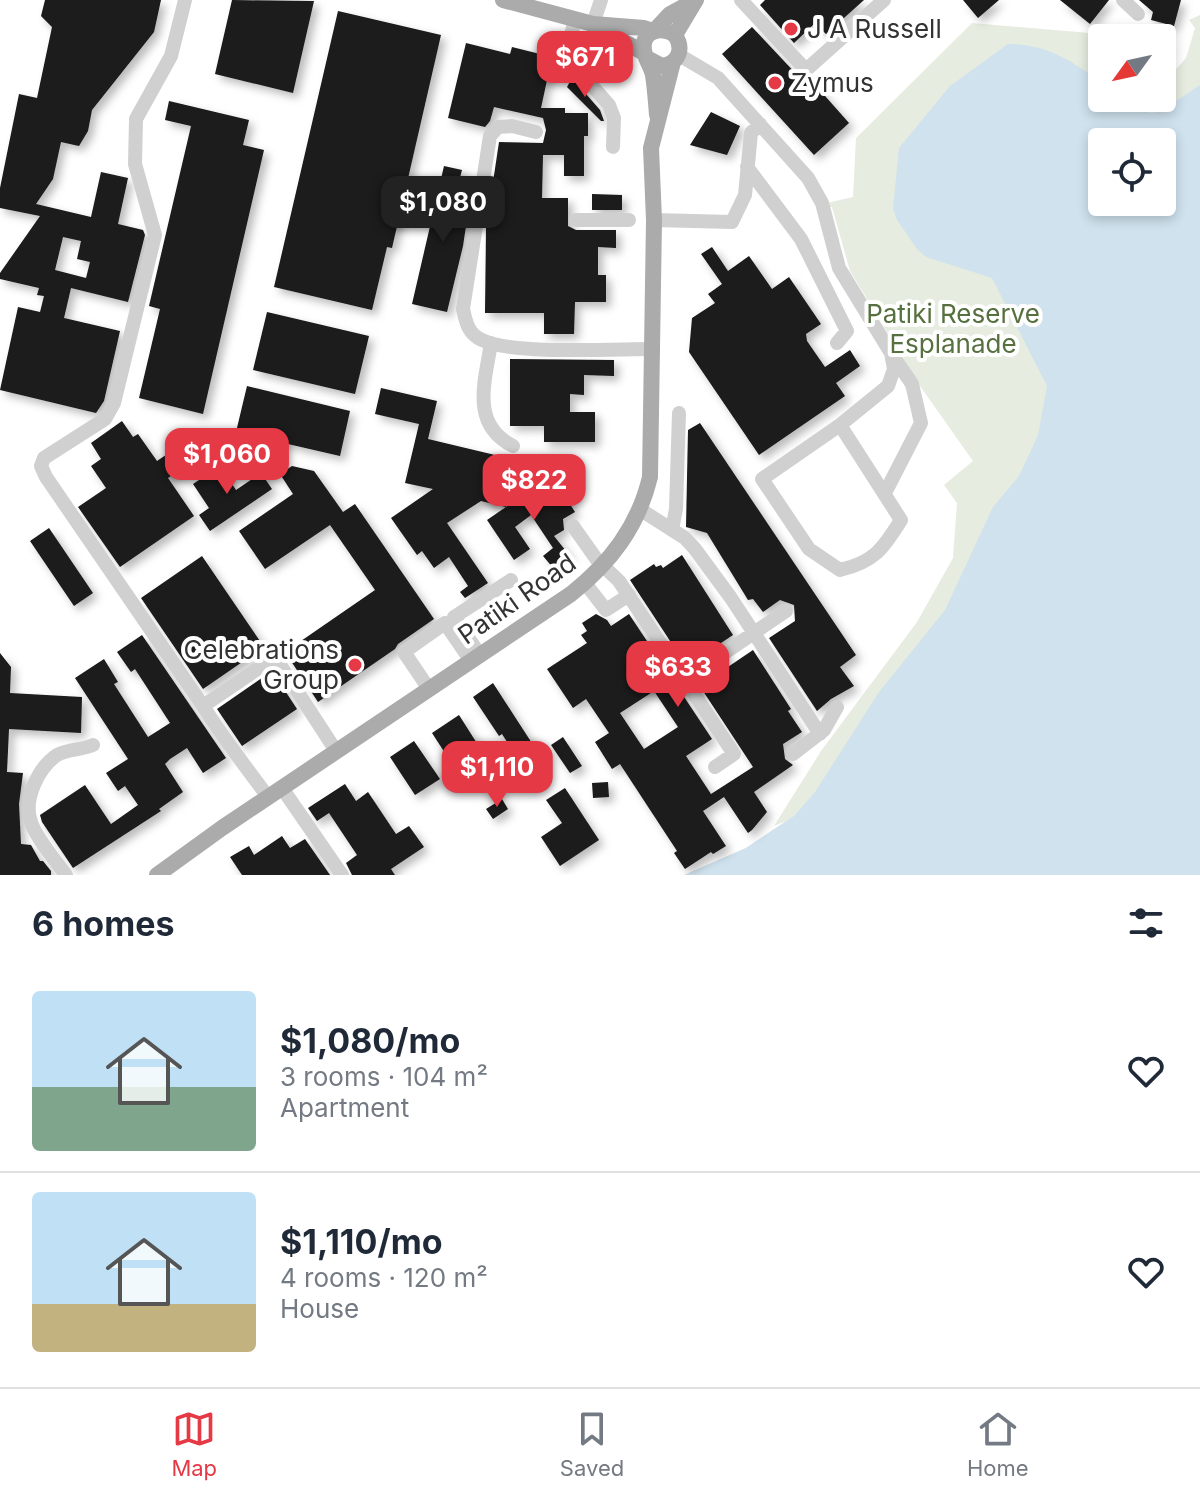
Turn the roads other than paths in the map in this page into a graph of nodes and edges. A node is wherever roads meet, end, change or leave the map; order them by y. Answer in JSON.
{"nodes":[{"id":1,"x":185,"y":0,"type":"edge"},
{"id":2,"x":503,"y":0,"type":"edge"},
{"id":3,"x":601,"y":0,"type":"edge"},
{"id":4,"x":884,"y":0,"type":"edge"},
{"id":5,"x":1123,"y":0,"type":"edge"},
{"id":6,"x":692,"y":1,"type":"edge"},
{"id":7,"x":744,"y":1,"type":"edge"},
{"id":8,"x":1138,"y":14,"type":"dead end"},
{"id":9,"x":575,"y":19,"type":"junction"},
{"id":10,"x":593,"y":24,"type":"junction"},
{"id":11,"x":654,"y":31,"type":"junction"},
{"id":12,"x":675,"y":35,"type":"junction"},
{"id":13,"x":645,"y":56,"type":"junction"},
{"id":14,"x":676,"y":59,"type":"junction"},
{"id":15,"x":658,"y":121,"type":"junction"},
{"id":16,"x":760,"y":124,"type":"junction"},
{"id":17,"x":536,"y":132,"type":"dead end"},
{"id":18,"x":613,"y":147,"type":"dead end"},
{"id":19,"x":747,"y":167,"type":"junction"},
{"id":20,"x":576,"y":220,"type":"dead end"},
{"id":21,"x":629,"y":220,"type":"dead end"},
{"id":22,"x":654,"y":220,"type":"junction"},
{"id":23,"x":491,"y":343,"type":"junction"},
{"id":24,"x":837,"y":343,"type":"dead end"},
{"id":25,"x":652,"y":349,"type":"junction"},
{"id":26,"x":891,"y":353,"type":"junction"},
{"id":27,"x":679,"y":413,"type":"dead end"},
{"id":28,"x":840,"y":425,"type":"junction"},
{"id":29,"x":513,"y":446,"type":"dead end"},
{"id":30,"x":885,"y":493,"type":"junction"},
{"id":31,"x":641,"y":510,"type":"junction"},
{"id":32,"x":573,"y":526,"type":"dead end"},
{"id":33,"x":672,"y":530,"type":"junction"},
{"id":34,"x":604,"y":565,"type":"junction"},
{"id":35,"x":511,"y":580,"type":"dead end"},
{"id":36,"x":585,"y":583,"type":"junction"},
{"id":37,"x":629,"y":595,"type":"junction"},
{"id":38,"x":786,"y":611,"type":"dead end"},
{"id":39,"x":754,"y":633,"type":"junction"},
{"id":40,"x":723,"y":654,"type":"dead end"},
{"id":41,"x":475,"y":658,"type":"junction"},
{"id":42,"x":429,"y":689,"type":"junction"},
{"id":43,"x":203,"y":706,"type":"junction"},
{"id":44,"x":837,"y":707,"type":"dead end"},
{"id":45,"x":820,"y":734,"type":"junction"},
{"id":46,"x":93,"y":745,"type":"dead end"},
{"id":47,"x":336,"y":751,"type":"junction"},
{"id":48,"x":793,"y":754,"type":"dead end"},
{"id":49,"x":715,"y":767,"type":"dead end"},
{"id":50,"x":275,"y":793,"type":"junction"},
{"id":51,"x":66,"y":875,"type":"edge"},
{"id":52,"x":157,"y":875,"type":"edge"},
{"id":53,"x":342,"y":875,"type":"edge"}],
"edges":[{"from":1,"to":43,"type":"lane"},
{"from":2,"to":9,"type":"main road"},
{"from":3,"to":10,"type":"lane"},
{"from":4,"to":7,"type":"lane"},
{"from":5,"to":8,"type":"lane"},
{"from":6,"to":11,"type":"main road"},
{"from":6,"to":12,"type":"main road"},
{"from":9,"to":10,"type":"main road"},
{"from":9,"to":18,"type":"lane"},
{"from":10,"to":11,"type":"main road"},
{"from":10,"to":13,"type":"main road"},
{"from":11,"to":12,"type":"main road"},
{"from":11,"to":13,"type":"main road"},
{"from":12,"to":14,"type":"main road"},
{"from":13,"to":14,"type":"main road"},
{"from":13,"to":15,"type":"main road","name":"Patiki Road"},
{"from":14,"to":15,"type":"main road","name":"Patiki Road"},
{"from":14,"to":16,"type":"lane"},
{"from":15,"to":22,"type":"main road","name":"Patiki Road"},
{"from":16,"to":19,"type":"lane"},
{"from":16,"to":26,"type":"lane"},
{"from":17,"to":23,"type":"lane"},
{"from":19,"to":22,"type":"lane"},
{"from":19,"to":24,"type":"lane"},
{"from":20,"to":21,"type":"lane"},
{"from":22,"to":25,"type":"main road","name":"Patiki Road"},
{"from":23,"to":25,"type":"lane"},
{"from":23,"to":29,"type":"lane"},
{"from":25,"to":31,"type":"main road","name":"Patiki Road"},
{"from":26,"to":28,"type":"lane"},
{"from":26,"to":30,"type":"lane"},
{"from":27,"to":33,"type":"lane"},
{"from":28,"to":30,"type":"lane"},
{"from":28,"to":30,"type":"lane"},
{"from":31,"to":33,"type":"lane"},
{"from":31,"to":34,"type":"main road","name":"Patiki Road"},
{"from":32,"to":34,"type":"lane"},
{"from":33,"to":39,"type":"lane"},
{"from":34,"to":36,"type":"main road","name":"Patiki Road"},
{"from":34,"to":37,"type":"lane"},
{"from":35,"to":41,"type":"lane"},
{"from":36,"to":37,"type":"lane"},
{"from":36,"to":41,"type":"main road","name":"Patiki Road"},
{"from":37,"to":49,"type":"lane"},
{"from":38,"to":39,"type":"lane"},
{"from":39,"to":40,"type":"lane"},
{"from":39,"to":45,"type":"lane"},
{"from":41,"to":42,"type":"main road","name":"Patiki Road"},
{"from":41,"to":42,"type":"lane"},
{"from":42,"to":47,"type":"main road","name":"Patiki Road"},
{"from":43,"to":47,"type":"lane"},
{"from":43,"to":50,"type":"lane"},
{"from":44,"to":45,"type":"lane"},
{"from":45,"to":48,"type":"lane"},
{"from":46,"to":51,"type":"lane"},
{"from":47,"to":50,"type":"main road","name":"Patiki Road"},
{"from":50,"to":52,"type":"main road","name":"Patiki Road"},
{"from":50,"to":53,"type":"lane"}]}
